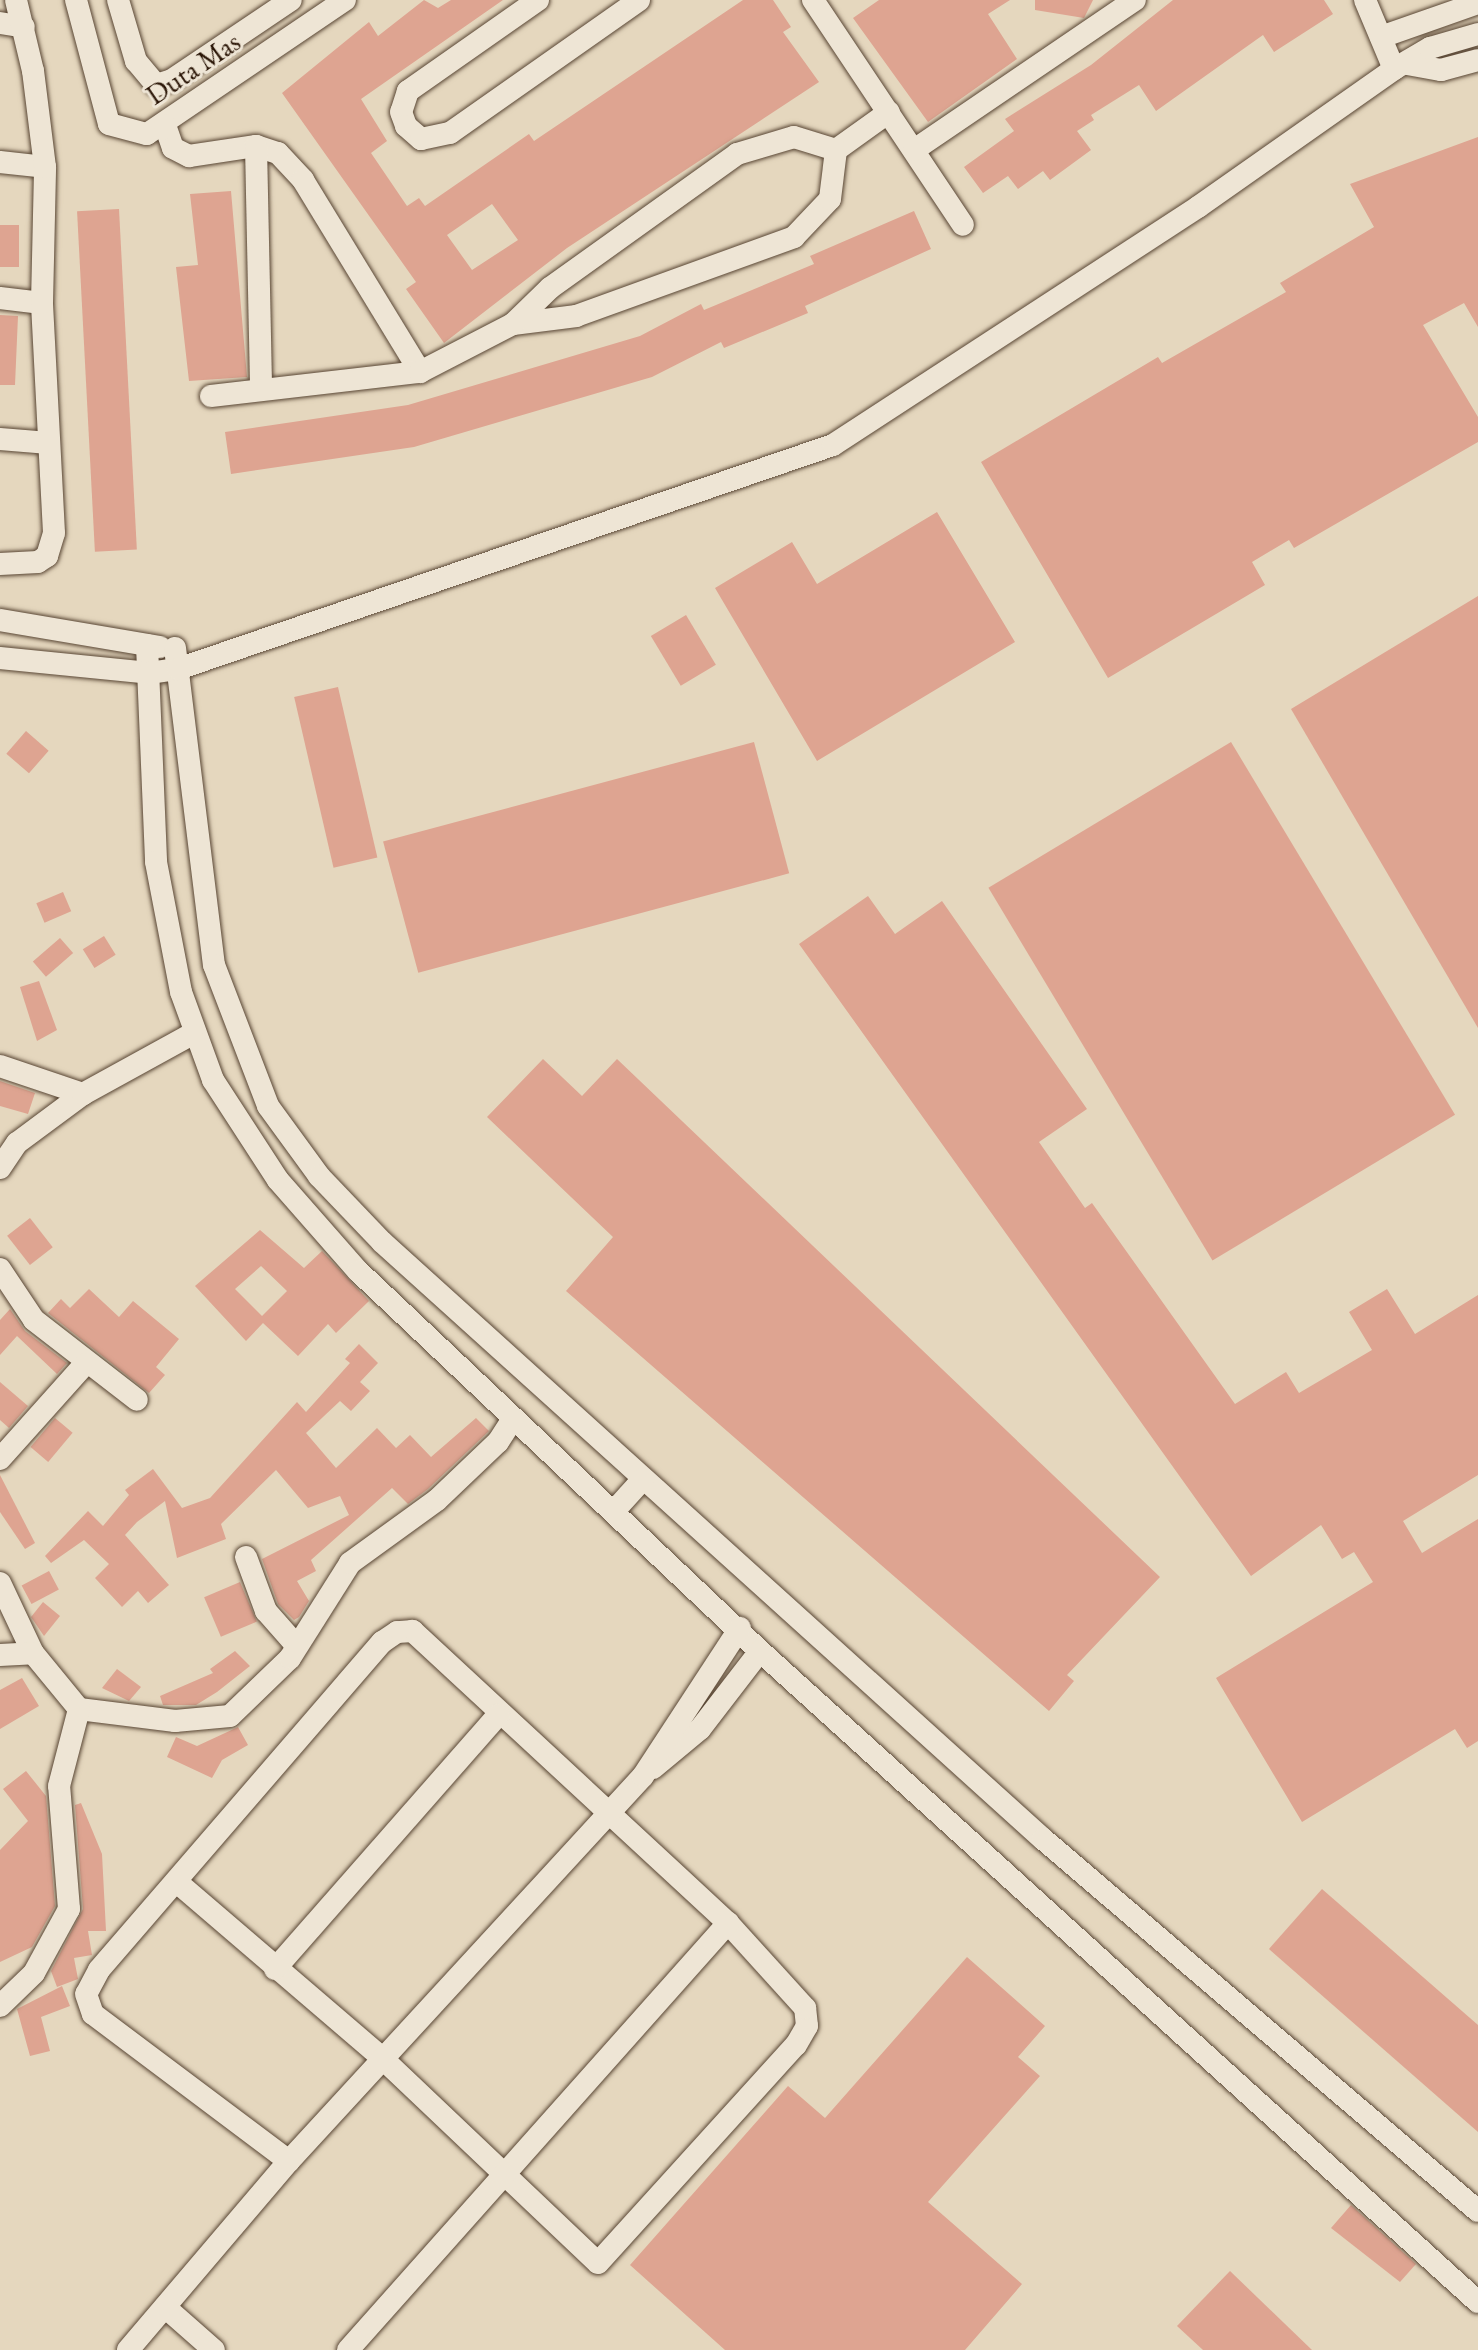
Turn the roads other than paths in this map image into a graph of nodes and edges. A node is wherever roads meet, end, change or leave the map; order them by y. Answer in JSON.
{"nodes":[{"id":1,"x":16,"y":0,"type":"edge"},
{"id":2,"x":76,"y":0,"type":"edge"},
{"id":3,"x":118,"y":0,"type":"edge"},
{"id":4,"x":291,"y":0,"type":"edge"},
{"id":5,"x":345,"y":0,"type":"edge"},
{"id":6,"x":538,"y":0,"type":"edge"},
{"id":7,"x":639,"y":0,"type":"edge"},
{"id":8,"x":1135,"y":0,"type":"edge"},
{"id":9,"x":1365,"y":0,"type":"edge"},
{"id":10,"x":819,"y":2,"type":"edge"},
{"id":11,"x":1478,"y":3,"type":"edge"},
{"id":12,"x":0,"y":23,"type":"edge"},
{"id":13,"x":24,"y":27,"type":"junction"},
{"id":14,"x":1478,"y":34,"type":"edge"},
{"id":15,"x":1381,"y":37,"type":"junction"},
{"id":16,"x":1478,"y":60,"type":"edge"},
{"id":17,"x":1400,"y":66,"type":"junction"},
{"id":18,"x":889,"y":112,"type":"junction"},
{"id":19,"x":165,"y":125,"type":"junction"},
{"id":20,"x":256,"y":146,"type":"junction"},
{"id":21,"x":836,"y":150,"type":"junction"},
{"id":22,"x":914,"y":150,"type":"junction"},
{"id":23,"x":0,"y":162,"type":"edge"},
{"id":24,"x":45,"y":167,"type":"junction"},
{"id":25,"x":963,"y":225,"type":"dead end"},
{"id":26,"x":0,"y":298,"type":"edge"},
{"id":27,"x":42,"y":303,"type":"junction"},
{"id":28,"x":513,"y":324,"type":"junction"},
{"id":29,"x":420,"y":372,"type":"junction"},
{"id":30,"x":261,"y":389,"type":"junction"},
{"id":31,"x":211,"y":396,"type":"dead end"},
{"id":32,"x":0,"y":439,"type":"edge"},
{"id":33,"x":49,"y":443,"type":"junction"},
{"id":34,"x":0,"y":564,"type":"edge"},
{"id":35,"x":0,"y":620,"type":"edge"},
{"id":36,"x":147,"y":645,"type":"junction"},
{"id":37,"x":0,"y":658,"type":"edge"},
{"id":38,"x":177,"y":658,"type":"junction"},
{"id":39,"x":149,"y":673,"type":"junction"},
{"id":40,"x":192,"y":1034,"type":"junction"},
{"id":41,"x":0,"y":1066,"type":"edge"},
{"id":42,"x":83,"y":1094,"type":"junction"},
{"id":43,"x":0,"y":1168,"type":"edge"},
{"id":44,"x":0,"y":1269,"type":"edge"},
{"id":45,"x":85,"y":1364,"type":"junction"},
{"id":46,"x":137,"y":1400,"type":"dead end"},
{"id":47,"x":513,"y":1419,"type":"junction"},
{"id":48,"x":0,"y":1459,"type":"edge"},
{"id":49,"x":643,"y":1479,"type":"junction"},
{"id":50,"x":615,"y":1510,"type":"junction"},
{"id":51,"x":246,"y":1557,"type":"dead end"},
{"id":52,"x":0,"y":1583,"type":"edge"},
{"id":53,"x":740,"y":1628,"type":"junction"},
{"id":54,"x":296,"y":1645,"type":"junction"},
{"id":55,"x":760,"y":1651,"type":"junction"},
{"id":56,"x":33,"y":1653,"type":"junction"},
{"id":57,"x":0,"y":1655,"type":"edge"},
{"id":58,"x":79,"y":1709,"type":"junction"},
{"id":59,"x":498,"y":1715,"type":"junction"},
{"id":60,"x":643,"y":1776,"type":"junction"},
{"id":61,"x":610,"y":1815,"type":"junction"},
{"id":62,"x":178,"y":1883,"type":"junction"},
{"id":63,"x":728,"y":1923,"type":"junction"},
{"id":64,"x":275,"y":1969,"type":"junction"},
{"id":65,"x":0,"y":2006,"type":"edge"},
{"id":66,"x":383,"y":2059,"type":"junction"},
{"id":67,"x":289,"y":2161,"type":"junction"},
{"id":68,"x":504,"y":2172,"type":"junction"},
{"id":69,"x":1478,"y":2211,"type":"edge"},
{"id":70,"x":1478,"y":2302,"type":"edge"},
{"id":71,"x":165,"y":2307,"type":"junction"},
{"id":72,"x":128,"y":2350,"type":"edge"},
{"id":73,"x":214,"y":2350,"type":"edge"},
{"id":74,"x":348,"y":2350,"type":"edge"}],
"edges":[{"from":1,"to":13,"type":"street"},
{"from":2,"to":19,"type":"street","name":"Duta Mas"},
{"from":3,"to":4,"type":"street","name":"Duta Mas"},
{"from":5,"to":19,"type":"street","name":"Duta Mas"},
{"from":6,"to":7,"type":"street"},
{"from":8,"to":22,"type":"street"},
{"from":9,"to":15,"type":"street"},
{"from":10,"to":18,"type":"street"},
{"from":11,"to":15,"type":"street"},
{"from":12,"to":13,"type":"street"},
{"from":13,"to":24,"type":"street"},
{"from":14,"to":17,"type":"street"},
{"from":15,"to":17,"type":"street"},
{"from":16,"to":17,"type":"street"},
{"from":17,"to":38,"type":"street"},
{"from":18,"to":21,"type":"street"},
{"from":18,"to":22,"type":"street"},
{"from":19,"to":20,"type":"street"},
{"from":20,"to":29,"type":"street"},
{"from":20,"to":30,"type":"street"},
{"from":21,"to":28,"type":"street"},
{"from":21,"to":28,"type":"street"},
{"from":22,"to":25,"type":"street"},
{"from":23,"to":24,"type":"street"},
{"from":24,"to":27,"type":"street"},
{"from":26,"to":27,"type":"street"},
{"from":27,"to":33,"type":"street"},
{"from":28,"to":29,"type":"street"},
{"from":29,"to":30,"type":"street"},
{"from":30,"to":31,"type":"street"},
{"from":32,"to":33,"type":"street"},
{"from":33,"to":34,"type":"street"},
{"from":35,"to":36,"type":"street"},
{"from":36,"to":38,"type":"street"},
{"from":36,"to":39,"type":"street"},
{"from":37,"to":39,"type":"street"},
{"from":38,"to":39,"type":"street"},
{"from":38,"to":49,"type":"street"},
{"from":39,"to":40,"type":"street"},
{"from":40,"to":42,"type":"street"},
{"from":40,"to":47,"type":"street"},
{"from":41,"to":42,"type":"street"},
{"from":42,"to":43,"type":"street"},
{"from":44,"to":45,"type":"street"},
{"from":45,"to":46,"type":"street"},
{"from":45,"to":48,"type":"street"},
{"from":47,"to":50,"type":"street"},
{"from":47,"to":54,"type":"street"},
{"from":49,"to":50,"type":"street"},
{"from":49,"to":69,"type":"street"},
{"from":50,"to":53,"type":"street"},
{"from":51,"to":54,"type":"street"},
{"from":52,"to":56,"type":"street"},
{"from":53,"to":55,"type":"street"},
{"from":53,"to":60,"type":"street"},
{"from":54,"to":58,"type":"street"},
{"from":55,"to":60,"type":"street"},
{"from":55,"to":70,"type":"street"},
{"from":56,"to":57,"type":"street"},
{"from":56,"to":58,"type":"street"},
{"from":58,"to":65,"type":"street"},
{"from":59,"to":61,"type":"street"},
{"from":59,"to":62,"type":"street"},
{"from":59,"to":64,"type":"street"},
{"from":60,"to":61,"type":"street"},
{"from":61,"to":63,"type":"street"},
{"from":61,"to":66,"type":"street"},
{"from":62,"to":64,"type":"street"},
{"from":62,"to":67,"type":"street"},
{"from":63,"to":68,"type":"street"},
{"from":63,"to":68,"type":"street"},
{"from":64,"to":66,"type":"street"},
{"from":66,"to":67,"type":"street"},
{"from":66,"to":68,"type":"street"},
{"from":67,"to":71,"type":"street"},
{"from":68,"to":74,"type":"street"},
{"from":71,"to":72,"type":"street"},
{"from":71,"to":73,"type":"street"}]}
